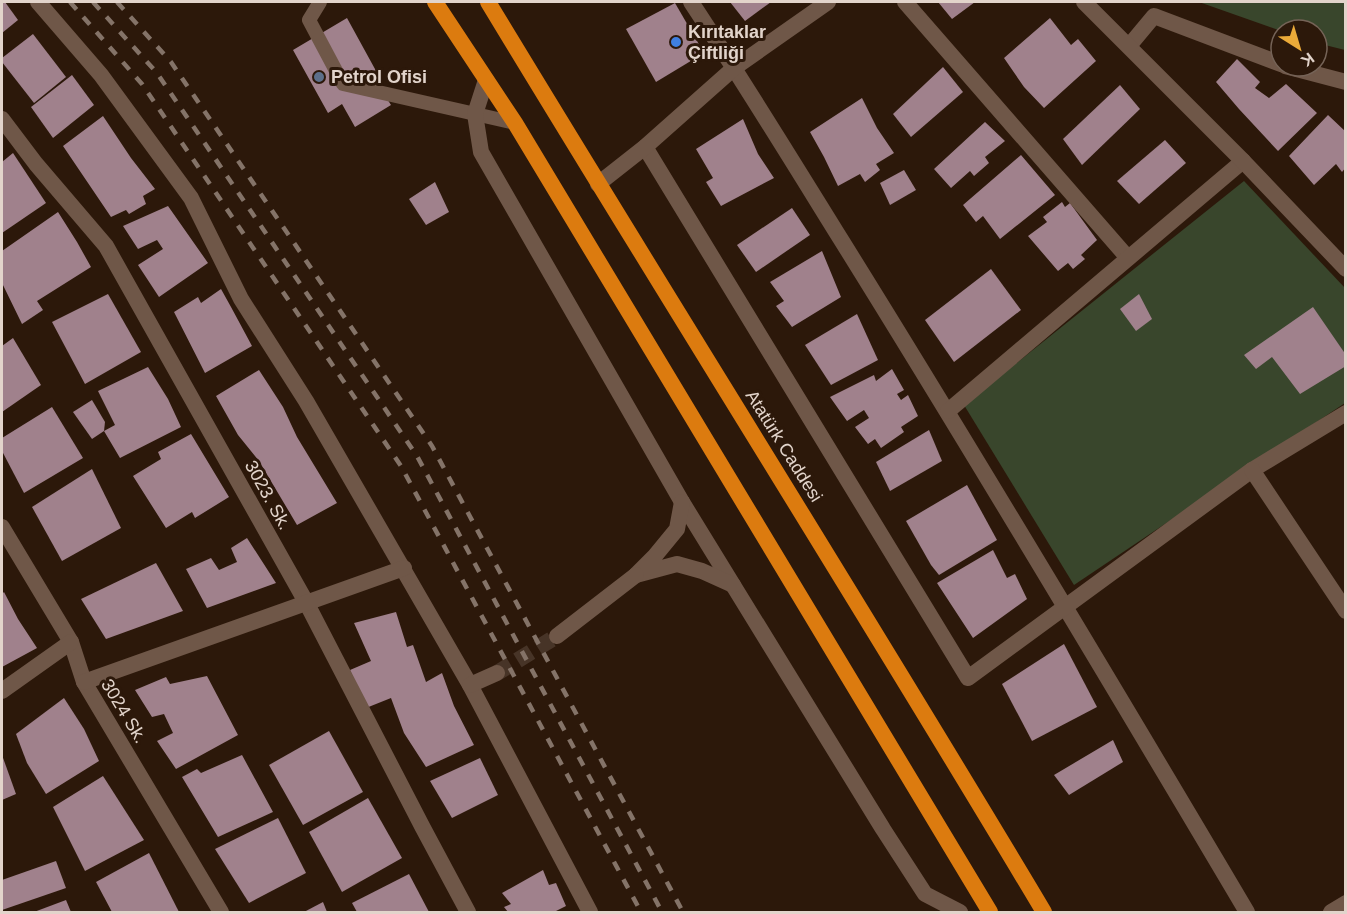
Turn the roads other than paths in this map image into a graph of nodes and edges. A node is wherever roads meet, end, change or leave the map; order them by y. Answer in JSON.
{"nodes":[{"id":1,"x":38,"y":2,"type":"edge"},
{"id":2,"x":320,"y":2,"type":"edge"},
{"id":3,"x":435,"y":2,"type":"edge"},
{"id":4,"x":488,"y":2,"type":"edge"},
{"id":5,"x":691,"y":2,"type":"edge"},
{"id":6,"x":828,"y":2,"type":"edge"},
{"id":7,"x":904,"y":2,"type":"edge"},
{"id":8,"x":1084,"y":2,"type":"edge"},
{"id":9,"x":1129,"y":46,"type":"junction"},
{"id":10,"x":1269,"y":60,"type":"edge"},
{"id":11,"x":734,"y":68,"type":"junction"},
{"id":12,"x":1329,"y":77,"type":"edge"},
{"id":13,"x":486,"y":80,"type":"junction"},
{"id":14,"x":1346,"y":82,"type":"edge"},
{"id":15,"x":475,"y":114,"type":"junction"},
{"id":16,"x":2,"y":119,"type":"edge"},
{"id":17,"x":515,"y":123,"type":"junction"},
{"id":18,"x":645,"y":147,"type":"junction"},
{"id":19,"x":1243,"y":161,"type":"junction"},
{"id":20,"x":598,"y":184,"type":"junction"},
{"id":21,"x":1128,"y":258,"type":"junction"},
{"id":22,"x":1346,"y":269,"type":"edge"},
{"id":23,"x":948,"y":411,"type":"junction"},
{"id":24,"x":1346,"y":413,"type":"edge"},
{"id":25,"x":1252,"y":470,"type":"junction"},
{"id":26,"x":682,"y":502,"type":"junction"},
{"id":27,"x":2,"y":526,"type":"edge"},
{"id":28,"x":404,"y":568,"type":"junction"},
{"id":29,"x":636,"y":574,"type":"junction"},
{"id":30,"x":733,"y":585,"type":"junction"},
{"id":31,"x":306,"y":602,"type":"junction"},
{"id":32,"x":1065,"y":605,"type":"junction"},
{"id":33,"x":1346,"y":611,"type":"edge"},
{"id":34,"x":557,"y":636,"type":"tunnel mouth"},
{"id":35,"x":70,"y":642,"type":"junction"},
{"id":36,"x":497,"y":673,"type":"tunnel mouth"},
{"id":37,"x":84,"y":682,"type":"junction"},
{"id":38,"x":470,"y":686,"type":"junction"},
{"id":39,"x":2,"y":691,"type":"edge"},
{"id":40,"x":1346,"y":903,"type":"edge"},
{"id":41,"x":221,"y":912,"type":"edge"},
{"id":42,"x":468,"y":912,"type":"edge"},
{"id":43,"x":590,"y":912,"type":"edge"},
{"id":44,"x":960,"y":912,"type":"edge"},
{"id":45,"x":990,"y":912,"type":"edge"},
{"id":46,"x":1044,"y":912,"type":"edge"},
{"id":47,"x":1247,"y":912,"type":"edge"},
{"id":48,"x":1331,"y":912,"type":"edge"}],
"edges":[{"from":1,"to":28,"type":"street"},
{"from":2,"to":15,"type":"lane"},
{"from":3,"to":13,"type":"highway"},
{"from":4,"to":20,"type":"highway","name":"Atatürk Caddesi"},
{"from":5,"to":11,"type":"street"},
{"from":6,"to":11,"type":"street"},
{"from":7,"to":21,"type":"street"},
{"from":8,"to":9,"type":"street"},
{"from":9,"to":10,"type":"street"},
{"from":9,"to":19,"type":"street"},
{"from":11,"to":18,"type":"street"},
{"from":11,"to":23,"type":"street"},
{"from":12,"to":14,"type":"street"},
{"from":13,"to":15,"type":"street"},
{"from":13,"to":17,"type":"highway"},
{"from":15,"to":17,"type":"lane"},
{"from":15,"to":26,"type":"street"},
{"from":16,"to":31,"type":"street","name":"3023. Sk."},
{"from":17,"to":45,"type":"highway"},
{"from":18,"to":20,"type":"street"},
{"from":18,"to":32,"type":"street"},
{"from":19,"to":21,"type":"street"},
{"from":19,"to":22,"type":"street"},
{"from":20,"to":46,"type":"highway","name":"Atatürk Caddesi"},
{"from":21,"to":23,"type":"street"},
{"from":23,"to":32,"type":"street"},
{"from":24,"to":25,"type":"street"},
{"from":25,"to":32,"type":"street"},
{"from":25,"to":33,"type":"street"},
{"from":26,"to":29,"type":"street"},
{"from":26,"to":30,"type":"street"},
{"from":27,"to":35,"type":"street","name":"3024 Sk."},
{"from":28,"to":31,"type":"street"},
{"from":28,"to":38,"type":"street"},
{"from":29,"to":30,"type":"street"},
{"from":29,"to":34,"type":"street"},
{"from":30,"to":44,"type":"street"},
{"from":31,"to":37,"type":"street"},
{"from":31,"to":42,"type":"street","name":"3023. Sk."},
{"from":32,"to":47,"type":"street"},
{"from":35,"to":37,"type":"street","name":"3024 Sk."},
{"from":35,"to":39,"type":"street"},
{"from":36,"to":38,"type":"street"},
{"from":37,"to":41,"type":"street","name":"3024 Sk."},
{"from":38,"to":43,"type":"street"},
{"from":40,"to":48,"type":"street"}]}
